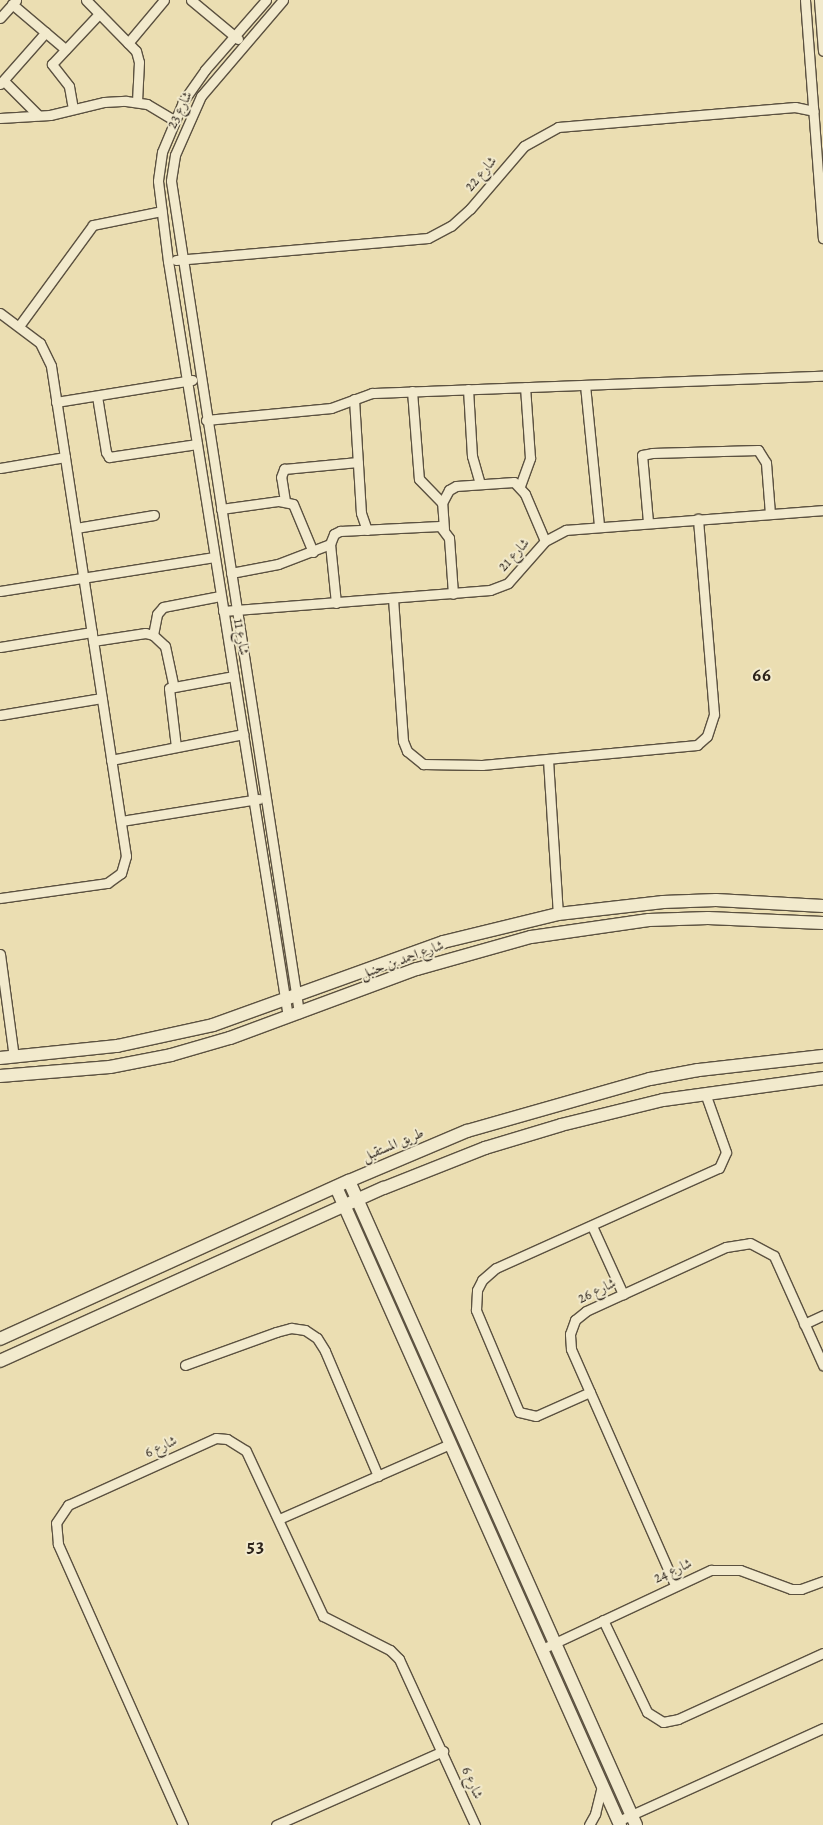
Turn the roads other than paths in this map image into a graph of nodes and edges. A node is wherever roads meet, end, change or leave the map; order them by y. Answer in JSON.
{"nodes":[{"id":1,"x":86,"y":0,"type":"edge"},
{"id":2,"x":164,"y":0,"type":"edge"},
{"id":3,"x":191,"y":0,"type":"edge"},
{"id":4,"x":283,"y":0,"type":"edge"},
{"id":5,"x":805,"y":0,"type":"edge"},
{"id":6,"x":819,"y":0,"type":"edge"},
{"id":7,"x":264,"y":1,"type":"edge"},
{"id":8,"x":14,"y":2,"type":"edge"},
{"id":9,"x":99,"y":14,"type":"junction"},
{"id":10,"x":0,"y":18,"type":"edge"},
{"id":11,"x":46,"y":32,"type":"junction"},
{"id":12,"x":234,"y":36,"type":"junction"},
{"id":13,"x":128,"y":43,"type":"junction"},
{"id":14,"x":244,"y":44,"type":"junction"},
{"id":15,"x":65,"y":49,"type":"junction"},
{"id":16,"x":809,"y":50,"type":"junction"},
{"id":17,"x":823,"y":50,"type":"edge"},
{"id":18,"x":3,"y":83,"type":"edge"},
{"id":19,"x":137,"y":102,"type":"junction"},
{"id":20,"x":73,"y":109,"type":"junction"},
{"id":21,"x":814,"y":112,"type":"junction"},
{"id":22,"x":38,"y":115,"type":"junction"},
{"id":23,"x":0,"y":118,"type":"edge"},
{"id":24,"x":174,"y":120,"type":"junction"},
{"id":25,"x":162,"y":211,"type":"junction"},
{"id":26,"x":823,"y":238,"type":"edge"},
{"id":27,"x":181,"y":260,"type":"junction"},
{"id":28,"x":168,"y":261,"type":"junction"},
{"id":29,"x":0,"y":313,"type":"edge"},
{"id":30,"x":18,"y":326,"type":"junction"},
{"id":31,"x":823,"y":376,"type":"edge"},
{"id":32,"x":200,"y":379,"type":"junction"},
{"id":33,"x":186,"y":381,"type":"junction"},
{"id":34,"x":585,"y":385,"type":"junction"},
{"id":35,"x":525,"y":387,"type":"junction"},
{"id":36,"x":468,"y":389,"type":"junction"},
{"id":37,"x":412,"y":391,"type":"junction"},
{"id":38,"x":97,"y":396,"type":"junction"},
{"id":39,"x":354,"y":399,"type":"junction"},
{"id":40,"x":56,"y":402,"type":"junction"},
{"id":41,"x":206,"y":420,"type":"junction"},
{"id":42,"x":197,"y":444,"type":"junction"},
{"id":43,"x":65,"y":457,"type":"junction"},
{"id":44,"x":358,"y":462,"type":"junction"},
{"id":45,"x":0,"y":468,"type":"edge"},
{"id":46,"x":480,"y":484,"type":"junction"},
{"id":47,"x":520,"y":486,"type":"junction"},
{"id":48,"x":285,"y":500,"type":"junction"},
{"id":49,"x":442,"y":503,"type":"junction"},
{"id":50,"x":221,"y":509,"type":"junction"},
{"id":51,"x":823,"y":510,"type":"edge"},
{"id":52,"x":770,"y":514,"type":"junction"},
{"id":53,"x":154,"y":515,"type":"dead end"},
{"id":54,"x":698,"y":519,"type":"junction"},
{"id":55,"x":648,"y":522,"type":"junction"},
{"id":56,"x":599,"y":526,"type":"junction"},
{"id":57,"x":76,"y":528,"type":"junction"},
{"id":58,"x":444,"y":529,"type":"junction"},
{"id":59,"x":367,"y":530,"type":"junction"},
{"id":60,"x":545,"y":541,"type":"junction"},
{"id":61,"x":330,"y":544,"type":"junction"},
{"id":62,"x":313,"y":552,"type":"junction"},
{"id":63,"x":214,"y":557,"type":"junction"},
{"id":64,"x":231,"y":573,"type":"junction"},
{"id":65,"x":83,"y":578,"type":"junction"},
{"id":66,"x":0,"y":591,"type":"edge"},
{"id":67,"x":453,"y":594,"type":"junction"},
{"id":68,"x":220,"y":596,"type":"junction"},
{"id":69,"x":393,"y":598,"type":"junction"},
{"id":70,"x":336,"y":603,"type":"junction"},
{"id":71,"x":237,"y":610,"type":"junction"},
{"id":72,"x":223,"y":611,"type":"junction"},
{"id":73,"x":153,"y":635,"type":"junction"},
{"id":74,"x":92,"y":637,"type":"junction"},
{"id":75,"x":0,"y":648,"type":"edge"},
{"id":76,"x":234,"y":676,"type":"junction"},
{"id":77,"x":174,"y":686,"type":"junction"},
{"id":78,"x":102,"y":698,"type":"junction"},
{"id":79,"x":0,"y":716,"type":"edge"},
{"id":80,"x":243,"y":734,"type":"junction"},
{"id":81,"x":176,"y":747,"type":"junction"},
{"id":82,"x":111,"y":760,"type":"junction"},
{"id":83,"x":548,"y":760,"type":"junction"},
{"id":84,"x":267,"y":797,"type":"junction"},
{"id":85,"x":254,"y":800,"type":"junction"},
{"id":86,"x":121,"y":821,"type":"junction"},
{"id":87,"x":0,"y":898,"type":"edge"},
{"id":88,"x":768,"y":901,"type":"junction"},
{"id":89,"x":823,"y":906,"type":"edge"},
{"id":90,"x":558,"y":914,"type":"junction"},
{"id":91,"x":768,"y":919,"type":"junction"},
{"id":92,"x":823,"y":923,"type":"edge"},
{"id":93,"x":0,"y":954,"type":"edge"},
{"id":94,"x":293,"y":968,"type":"junction"},
{"id":95,"x":280,"y":971,"type":"junction"},
{"id":96,"x":291,"y":999,"type":"junction"},
{"id":97,"x":294,"y":1015,"type":"junction"},
{"id":98,"x":823,"y":1056,"type":"edge"},
{"id":99,"x":14,"y":1057,"type":"junction"},
{"id":100,"x":0,"y":1058,"type":"edge"},
{"id":101,"x":787,"y":1060,"type":"junction"},
{"id":102,"x":0,"y":1076,"type":"edge"},
{"id":103,"x":823,"y":1078,"type":"edge"},
{"id":104,"x":789,"y":1082,"type":"junction"},
{"id":105,"x":705,"y":1093,"type":"junction"},
{"id":106,"x":349,"y":1181,"type":"junction"},
{"id":107,"x":336,"y":1187,"type":"junction"},
{"id":108,"x":357,"y":1200,"type":"junction"},
{"id":109,"x":344,"y":1206,"type":"junction"},
{"id":110,"x":592,"y":1226,"type":"junction"},
{"id":111,"x":623,"y":1294,"type":"junction"},
{"id":112,"x":823,"y":1315,"type":"edge"},
{"id":113,"x":804,"y":1324,"type":"junction"},
{"id":114,"x":0,"y":1339,"type":"edge"},
{"id":115,"x":0,"y":1361,"type":"edge"},
{"id":116,"x":823,"y":1365,"type":"edge"},
{"id":117,"x":185,"y":1366,"type":"dead end"},
{"id":118,"x":590,"y":1392,"type":"junction"},
{"id":119,"x":450,"y":1444,"type":"junction"},
{"id":120,"x":473,"y":1460,"type":"junction"},
{"id":121,"x":461,"y":1467,"type":"junction"},
{"id":122,"x":378,"y":1476,"type":"junction"},
{"id":123,"x":278,"y":1519,"type":"junction"},
{"id":124,"x":823,"y":1581,"type":"edge"},
{"id":125,"x":675,"y":1585,"type":"junction"},
{"id":126,"x":603,"y":1620,"type":"junction"},
{"id":127,"x":555,"y":1643,"type":"junction"},
{"id":128,"x":542,"y":1649,"type":"junction"},
{"id":129,"x":823,"y":1653,"type":"edge"},
{"id":130,"x":823,"y":1728,"type":"edge"},
{"id":131,"x":443,"y":1751,"type":"junction"},
{"id":132,"x":602,"y":1784,"type":"junction"},
{"id":133,"x":633,"y":1820,"type":"edge"},
{"id":134,"x":619,"y":1823,"type":"edge"},
{"id":135,"x":184,"y":1825,"type":"edge"},
{"id":136,"x":276,"y":1825,"type":"edge"},
{"id":137,"x":475,"y":1825,"type":"edge"},
{"id":138,"x":589,"y":1825,"type":"edge"}],
"edges":[{"from":1,"to":9,"type":"street"},
{"from":2,"to":13,"type":"street"},
{"from":3,"to":12,"type":"street"},
{"from":4,"to":14,"type":"street","name":"شارع 23"},
{"from":5,"to":16,"type":"street"},
{"from":6,"to":17,"type":"street"},
{"from":7,"to":12,"type":"street","name":"شارع 23"},
{"from":8,"to":10,"type":"street"},
{"from":8,"to":11,"type":"street"},
{"from":9,"to":13,"type":"street"},
{"from":9,"to":15,"type":"street"},
{"from":11,"to":15,"type":"street"},
{"from":11,"to":18,"type":"street"},
{"from":12,"to":14,"type":"street"},
{"from":12,"to":24,"type":"street","name":"شارع 23"},
{"from":13,"to":19,"type":"street"},
{"from":14,"to":27,"type":"street","name":"شارع 23"},
{"from":15,"to":20,"type":"street"},
{"from":16,"to":17,"type":"street"},
{"from":16,"to":21,"type":"street"},
{"from":18,"to":22,"type":"street"},
{"from":19,"to":20,"type":"street"},
{"from":19,"to":24,"type":"street"},
{"from":20,"to":22,"type":"street"},
{"from":21,"to":26,"type":"street"},
{"from":21,"to":27,"type":"street","name":"شارع 22"},
{"from":22,"to":23,"type":"street"},
{"from":24,"to":25,"type":"street","name":"شارع 23"},
{"from":25,"to":28,"type":"street","name":"شارع 23"},
{"from":25,"to":30,"type":"street"},
{"from":27,"to":28,"type":"street","name":"شارع 22"},
{"from":27,"to":32,"type":"street","name":"شارع 11"},
{"from":28,"to":33,"type":"street","name":"شارع 11"},
{"from":29,"to":30,"type":"street"},
{"from":30,"to":40,"type":"street"},
{"from":31,"to":34,"type":"street"},
{"from":32,"to":33,"type":"street"},
{"from":32,"to":41,"type":"street","name":"شارع 11"},
{"from":33,"to":38,"type":"street"},
{"from":33,"to":42,"type":"street","name":"شارع 11"},
{"from":34,"to":35,"type":"street"},
{"from":34,"to":56,"type":"street"},
{"from":35,"to":36,"type":"street"},
{"from":35,"to":47,"type":"street"},
{"from":36,"to":37,"type":"street"},
{"from":36,"to":46,"type":"street"},
{"from":37,"to":39,"type":"street"},
{"from":37,"to":49,"type":"street"},
{"from":38,"to":40,"type":"street"},
{"from":38,"to":42,"type":"street"},
{"from":39,"to":41,"type":"street"},
{"from":39,"to":44,"type":"street"},
{"from":40,"to":43,"type":"street"},
{"from":41,"to":50,"type":"street","name":"شارع 11"},
{"from":42,"to":63,"type":"street","name":"شارع 11"},
{"from":43,"to":45,"type":"street"},
{"from":43,"to":57,"type":"street"},
{"from":44,"to":48,"type":"street"},
{"from":44,"to":59,"type":"street"},
{"from":46,"to":47,"type":"street"},
{"from":46,"to":49,"type":"street"},
{"from":47,"to":60,"type":"street"},
{"from":48,"to":50,"type":"street"},
{"from":48,"to":62,"type":"street"},
{"from":49,"to":58,"type":"street"},
{"from":50,"to":64,"type":"street","name":"شارع 11"},
{"from":51,"to":52,"type":"street","name":"شارع 21"},
{"from":52,"to":54,"type":"street","name":"شارع 21"},
{"from":52,"to":55,"type":"street"},
{"from":53,"to":57,"type":"street"},
{"from":54,"to":55,"type":"street","name":"شارع 21"},
{"from":54,"to":83,"type":"street"},
{"from":55,"to":56,"type":"street","name":"شارع 21"},
{"from":56,"to":60,"type":"street","name":"شارع 21"},
{"from":57,"to":65,"type":"street"},
{"from":58,"to":59,"type":"street"},
{"from":58,"to":67,"type":"street"},
{"from":59,"to":61,"type":"street"},
{"from":60,"to":67,"type":"street","name":"شارع 21"},
{"from":61,"to":62,"type":"street"},
{"from":61,"to":70,"type":"street"},
{"from":62,"to":64,"type":"street"},
{"from":63,"to":65,"type":"street"},
{"from":63,"to":68,"type":"street","name":"شارع 11"},
{"from":64,"to":71,"type":"street","name":"شارع 11"},
{"from":65,"to":66,"type":"street"},
{"from":65,"to":74,"type":"street"},
{"from":67,"to":69,"type":"street","name":"شارع 21"},
{"from":68,"to":72,"type":"street","name":"شارع 11"},
{"from":68,"to":73,"type":"street"},
{"from":69,"to":70,"type":"street","name":"شارع 21"},
{"from":69,"to":83,"type":"street"},
{"from":70,"to":71,"type":"street","name":"شارع 21"},
{"from":71,"to":72,"type":"street","name":"شارع 21"},
{"from":71,"to":84,"type":"street","name":"شارع 11"},
{"from":72,"to":76,"type":"street","name":"شارع 11"},
{"from":73,"to":74,"type":"street"},
{"from":73,"to":77,"type":"street"},
{"from":74,"to":75,"type":"street"},
{"from":74,"to":78,"type":"street"},
{"from":76,"to":77,"type":"street"},
{"from":76,"to":80,"type":"street","name":"شارع 11"},
{"from":77,"to":81,"type":"street"},
{"from":78,"to":79,"type":"street"},
{"from":78,"to":82,"type":"street"},
{"from":80,"to":81,"type":"street"},
{"from":80,"to":85,"type":"street","name":"شارع 11"},
{"from":81,"to":82,"type":"street"},
{"from":82,"to":86,"type":"street"},
{"from":83,"to":90,"type":"street"},
{"from":84,"to":85,"type":"street"},
{"from":84,"to":94,"type":"street","name":"شارع 11"},
{"from":85,"to":86,"type":"street"},
{"from":85,"to":95,"type":"street","name":"شارع 11"},
{"from":86,"to":87,"type":"street"},
{"from":88,"to":89,"type":"street","name":"شارع احمد بن حنبل"},
{"from":88,"to":90,"type":"street","name":"شارع احمد بن حنبل"},
{"from":88,"to":91,"type":"street"},
{"from":90,"to":96,"type":"street","name":"شارع احمد بن حنبل"},
{"from":91,"to":92,"type":"street","name":"شارع احمد بن حنبل"},
{"from":91,"to":97,"type":"street","name":"شارع احمد بن حنبل"},
{"from":93,"to":99,"type":"street"},
{"from":94,"to":95,"type":"street"},
{"from":94,"to":96,"type":"street","name":"شارع 11"},
{"from":95,"to":96,"type":"street","name":"شارع 11"},
{"from":96,"to":97,"type":"street","name":"شارع 11"},
{"from":96,"to":99,"type":"street","name":"شارع احمد بن حنبل"},
{"from":97,"to":102,"type":"street","name":"شارع احمد بن حنبل"},
{"from":98,"to":101,"type":"street","name":"طريق المستقبل"},
{"from":99,"to":100,"type":"street","name":"شارع احمد بن حنبل"},
{"from":101,"to":104,"type":"street"},
{"from":101,"to":106,"type":"street","name":"طريق المستقبل"},
{"from":103,"to":104,"type":"street"},
{"from":104,"to":105,"type":"street"},
{"from":105,"to":108,"type":"street"},
{"from":105,"to":110,"type":"street"},
{"from":106,"to":107,"type":"street","name":"طريق المستقبل"},
{"from":106,"to":108,"type":"street"},
{"from":107,"to":109,"type":"street"},
{"from":107,"to":114,"type":"street","name":"طريق المستقبل"},
{"from":108,"to":109,"type":"street"},
{"from":108,"to":120,"type":"street"},
{"from":109,"to":115,"type":"street"},
{"from":109,"to":119,"type":"street"},
{"from":110,"to":111,"type":"street"},
{"from":110,"to":118,"type":"street"},
{"from":111,"to":113,"type":"street","name":"شارع 26"},
{"from":111,"to":118,"type":"street","name":"شارع 26"},
{"from":112,"to":113,"type":"street"},
{"from":113,"to":116,"type":"street"},
{"from":117,"to":122,"type":"street"},
{"from":118,"to":125,"type":"street","name":"شارع 26"},
{"from":119,"to":121,"type":"street"},
{"from":119,"to":122,"type":"street"},
{"from":120,"to":121,"type":"street"},
{"from":120,"to":127,"type":"street"},
{"from":121,"to":128,"type":"street"},
{"from":122,"to":123,"type":"street"},
{"from":123,"to":131,"type":"street","name":"شارع 6"},
{"from":123,"to":135,"type":"street","name":"شارع 6"},
{"from":124,"to":125,"type":"street","name":"شارع 24"},
{"from":125,"to":126,"type":"street","name":"شارع 24"},
{"from":126,"to":127,"type":"street","name":"شارع 24"},
{"from":126,"to":129,"type":"street"},
{"from":127,"to":128,"type":"street","name":"شارع 24"},
{"from":127,"to":133,"type":"street"},
{"from":128,"to":132,"type":"street"},
{"from":130,"to":133,"type":"street"},
{"from":131,"to":136,"type":"street"},
{"from":131,"to":137,"type":"street","name":"شارع 6"},
{"from":132,"to":134,"type":"street"},
{"from":132,"to":138,"type":"street"},
{"from":133,"to":134,"type":"street"}]}
